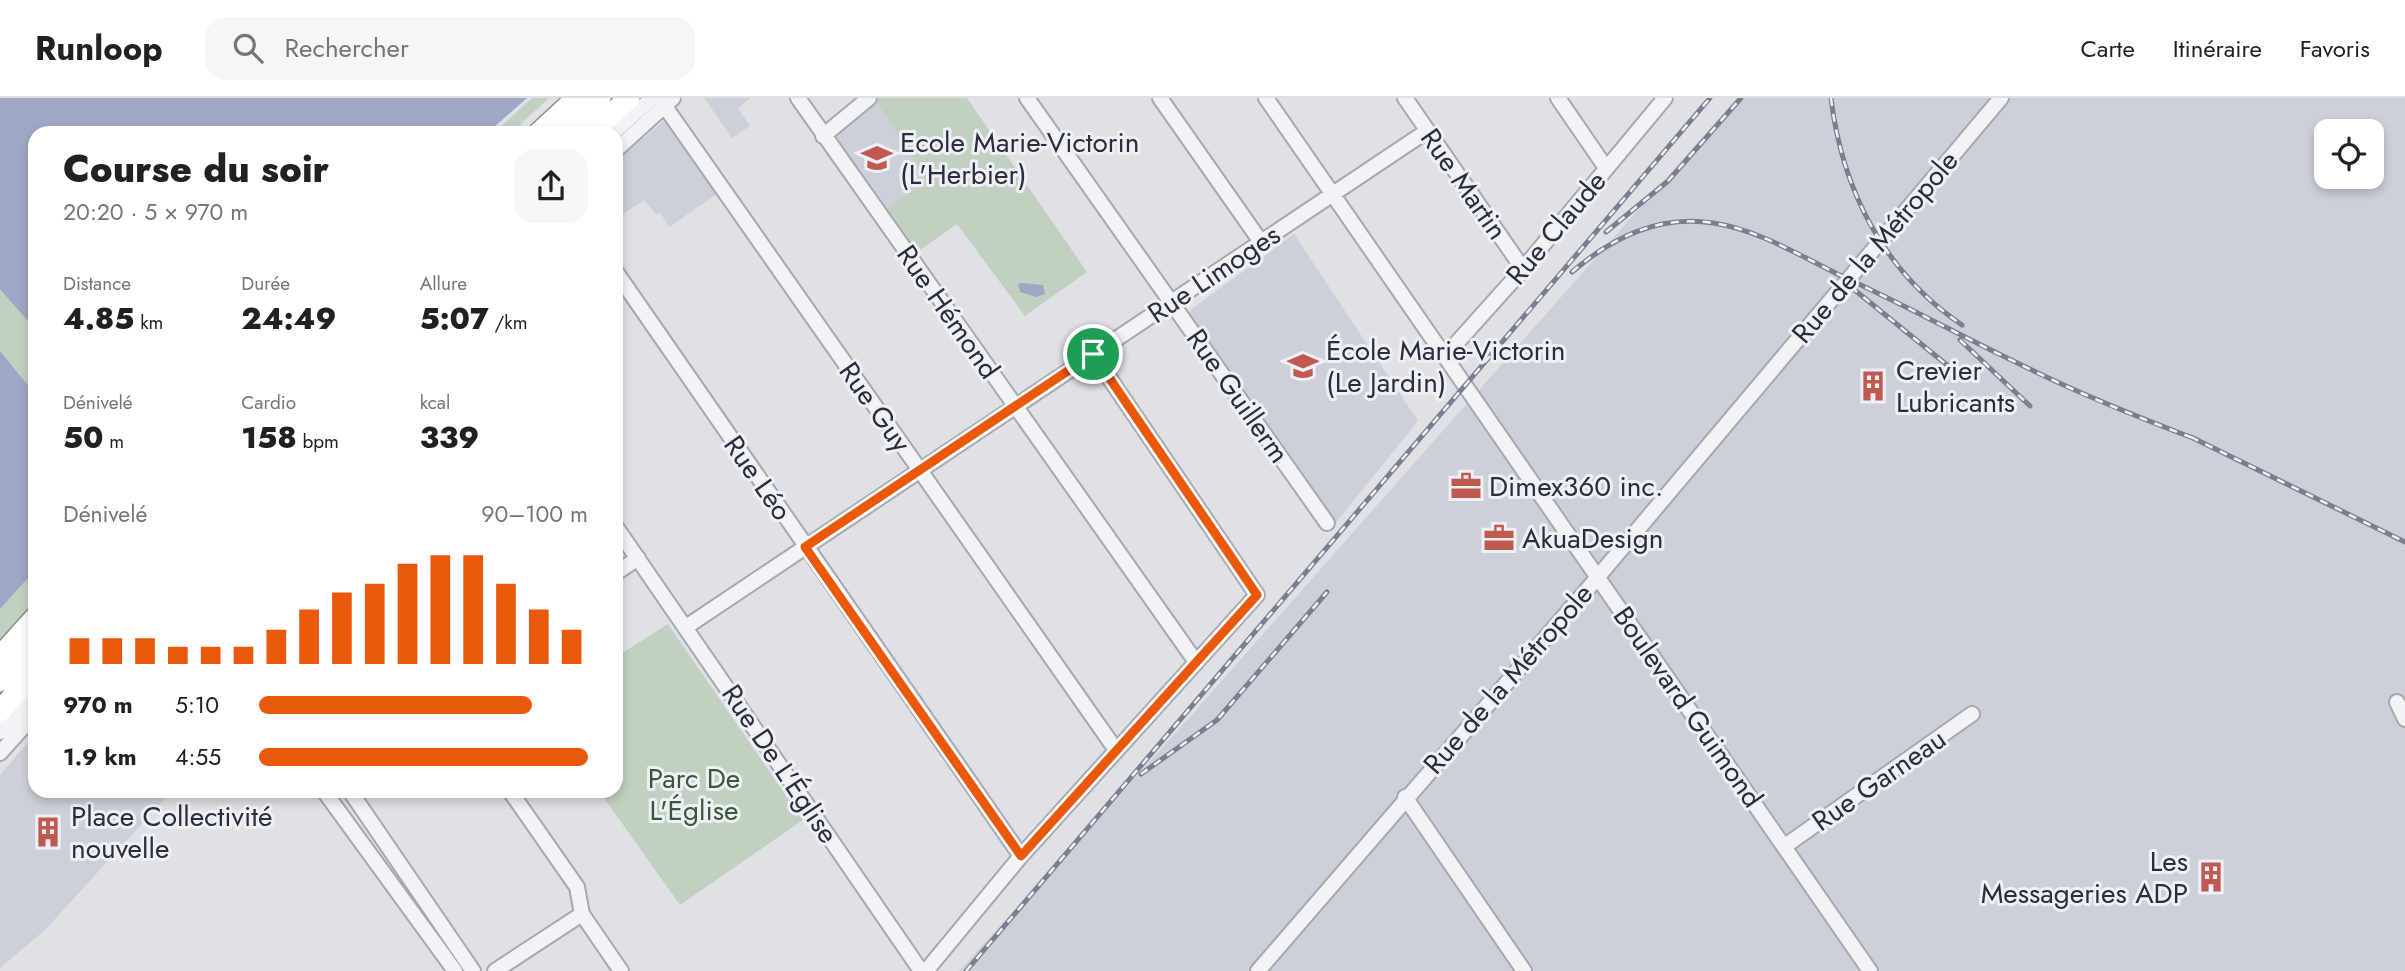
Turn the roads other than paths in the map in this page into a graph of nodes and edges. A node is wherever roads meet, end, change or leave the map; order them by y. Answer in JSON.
{"nodes":[{"id":1,"x":577,"y":98,"type":"edge"},
{"id":2,"x":600,"y":98,"type":"edge"},
{"id":3,"x":615,"y":98,"type":"edge"},
{"id":4,"x":629,"y":98,"type":"edge"},
{"id":5,"x":798,"y":98,"type":"edge"},
{"id":6,"x":869,"y":98,"type":"edge"},
{"id":7,"x":1027,"y":98,"type":"edge"},
{"id":8,"x":1160,"y":98,"type":"edge"},
{"id":9,"x":1266,"y":98,"type":"edge"},
{"id":10,"x":1405,"y":98,"type":"edge"},
{"id":11,"x":1558,"y":98,"type":"edge"},
{"id":12,"x":1665,"y":98,"type":"edge"},
{"id":13,"x":2001,"y":98,"type":"edge"},
{"id":14,"x":662,"y":100,"type":"edge"},
{"id":15,"x":547,"y":126,"type":"edge"},
{"id":16,"x":570,"y":126,"type":"edge"},
{"id":17,"x":585,"y":126,"type":"edge"},
{"id":18,"x":598,"y":126,"type":"edge"},
{"id":19,"x":623,"y":126,"type":"edge"},
{"id":20,"x":1427,"y":131,"type":"junction"},
{"id":21,"x":823,"y":136,"type":"junction"},
{"id":22,"x":623,"y":142,"type":"edge"},
{"id":23,"x":1606,"y":168,"type":"junction"},
{"id":24,"x":1333,"y":194,"type":"junction"},
{"id":25,"x":1261,"y":242,"type":"junction"},
{"id":26,"x":1523,"y":269,"type":"junction"},
{"id":27,"x":623,"y":282,"type":"edge"},
{"id":28,"x":1171,"y":302,"type":"junction"},
{"id":29,"x":1093,"y":354,"type":"junction"},
{"id":30,"x":1446,"y":355,"type":"junction"},
{"id":31,"x":1015,"y":407,"type":"junction"},
{"id":32,"x":920,"y":470,"type":"junction"},
{"id":33,"x":1327,"y":523,"type":"dead end"},
{"id":34,"x":623,"y":537,"type":"edge"},
{"id":35,"x":805,"y":547,"type":"junction"},
{"id":36,"x":638,"y":558,"type":"junction"},
{"id":37,"x":623,"y":568,"type":"edge"},
{"id":38,"x":1598,"y":577,"type":"junction"},
{"id":39,"x":28,"y":626,"type":"edge"},
{"id":40,"x":686,"y":627,"type":"junction"},
{"id":41,"x":28,"y":651,"type":"edge"},
{"id":42,"x":0,"y":657,"type":"edge"},
{"id":43,"x":1196,"y":662,"type":"junction"},
{"id":44,"x":28,"y":666,"type":"edge"},
{"id":45,"x":28,"y":680,"type":"edge"},
{"id":46,"x":0,"y":681,"type":"edge"},
{"id":47,"x":0,"y":697,"type":"edge"},
{"id":48,"x":28,"y":700,"type":"edge"},
{"id":49,"x":2397,"y":702,"type":"dead end"},
{"id":50,"x":0,"y":711,"type":"edge"},
{"id":51,"x":1972,"y":714,"type":"dead end"},
{"id":52,"x":2405,"y":719,"type":"edge"},
{"id":53,"x":28,"y":722,"type":"edge"},
{"id":54,"x":0,"y":732,"type":"edge"},
{"id":55,"x":1116,"y":750,"type":"junction"},
{"id":56,"x":0,"y":753,"type":"edge"},
{"id":57,"x":1405,"y":797,"type":"junction"},
{"id":58,"x":329,"y":798,"type":"edge"},
{"id":59,"x":346,"y":798,"type":"edge"},
{"id":60,"x":356,"y":798,"type":"edge"},
{"id":61,"x":515,"y":798,"type":"edge"},
{"id":62,"x":337,"y":808,"type":"junction"},
{"id":63,"x":1785,"y":846,"type":"junction"},
{"id":64,"x":1021,"y":856,"type":"junction"},
{"id":65,"x":582,"y":914,"type":"junction"},
{"id":66,"x":455,"y":971,"type":"edge"},
{"id":67,"x":473,"y":971,"type":"edge"},
{"id":68,"x":495,"y":971,"type":"edge"},
{"id":69,"x":621,"y":971,"type":"edge"},
{"id":70,"x":921,"y":971,"type":"edge"},
{"id":71,"x":926,"y":971,"type":"edge"},
{"id":72,"x":1258,"y":971,"type":"edge"},
{"id":73,"x":1524,"y":971,"type":"edge"},
{"id":74,"x":1870,"y":971,"type":"edge"}],
"edges":[{"from":1,"to":15,"type":"highway"},
{"from":2,"to":16,"type":"highway"},
{"from":3,"to":17,"type":"highway"},
{"from":4,"to":18,"type":"highway"},
{"from":5,"to":21,"type":"street","name":"Rue Hémond"},
{"from":6,"to":21,"type":"street"},
{"from":7,"to":28,"type":"street","name":"Rue Guillerm"},
{"from":8,"to":25,"type":"street"},
{"from":9,"to":24,"type":"street","name":"Boulevard Guimond"},
{"from":10,"to":20,"type":"street","name":"Rue Martin"},
{"from":11,"to":23,"type":"street"},
{"from":12,"to":23,"type":"street","name":"Rue Claude"},
{"from":13,"to":38,"type":"street","name":"Rue de la Métropole"},
{"from":14,"to":19,"type":"street"},
{"from":14,"to":22,"type":"street"},
{"from":14,"to":32,"type":"street","name":"Rue Guy"},
{"from":20,"to":24,"type":"street","name":"Rue Limoges"},
{"from":20,"to":26,"type":"street","name":"Rue Martin"},
{"from":21,"to":31,"type":"street","name":"Rue Hémond"},
{"from":23,"to":26,"type":"street","name":"Rue Claude"},
{"from":24,"to":25,"type":"street","name":"Rue Limoges"},
{"from":24,"to":30,"type":"street","name":"Boulevard Guimond"},
{"from":25,"to":28,"type":"street","name":"Rue Limoges"},
{"from":26,"to":30,"type":"street","name":"Rue Claude"},
{"from":27,"to":35,"type":"street","name":"Rue Léo"},
{"from":28,"to":29,"type":"street","name":"Rue Limoges"},
{"from":28,"to":33,"type":"street","name":"Rue Guillerm"},
{"from":29,"to":31,"type":"street","name":"Rue Limoges"},
{"from":29,"to":43,"type":"street"},
{"from":30,"to":38,"type":"street","name":"Boulevard Guimond"},
{"from":31,"to":32,"type":"street","name":"Rue Limoges"},
{"from":31,"to":43,"type":"street","name":"Rue Hémond"},
{"from":32,"to":35,"type":"street","name":"Rue Limoges"},
{"from":32,"to":55,"type":"street","name":"Rue Guy"},
{"from":34,"to":36,"type":"street","name":"Rue De L'Église"},
{"from":35,"to":40,"type":"street","name":"Rue Limoges"},
{"from":35,"to":64,"type":"street","name":"Rue Léo"},
{"from":36,"to":37,"type":"street"},
{"from":36,"to":40,"type":"street","name":"Rue De L'Église"},
{"from":38,"to":57,"type":"street","name":"Rue de la Métropole"},
{"from":38,"to":63,"type":"street","name":"Boulevard Guimond"},
{"from":39,"to":42,"type":"highway"},
{"from":40,"to":70,"type":"street","name":"Rue De L'Église"},
{"from":41,"to":46,"type":"highway"},
{"from":43,"to":55,"type":"street"},
{"from":44,"to":47,"type":"highway"},
{"from":45,"to":50,"type":"highway"},
{"from":48,"to":54,"type":"street"},
{"from":49,"to":52,"type":"street"},
{"from":51,"to":63,"type":"street","name":"Rue Garneau"},
{"from":53,"to":56,"type":"street"},
{"from":55,"to":64,"type":"street"},
{"from":57,"to":72,"type":"street","name":"Rue de la Métropole"},
{"from":57,"to":73,"type":"street"},
{"from":58,"to":62,"type":"street"},
{"from":59,"to":62,"type":"street"},
{"from":60,"to":67,"type":"street"},
{"from":61,"to":65,"type":"street"},
{"from":62,"to":66,"type":"street"},
{"from":63,"to":74,"type":"street","name":"Boulevard Guimond"},
{"from":64,"to":71,"type":"street"},
{"from":65,"to":68,"type":"street"},
{"from":65,"to":69,"type":"street"}]}
